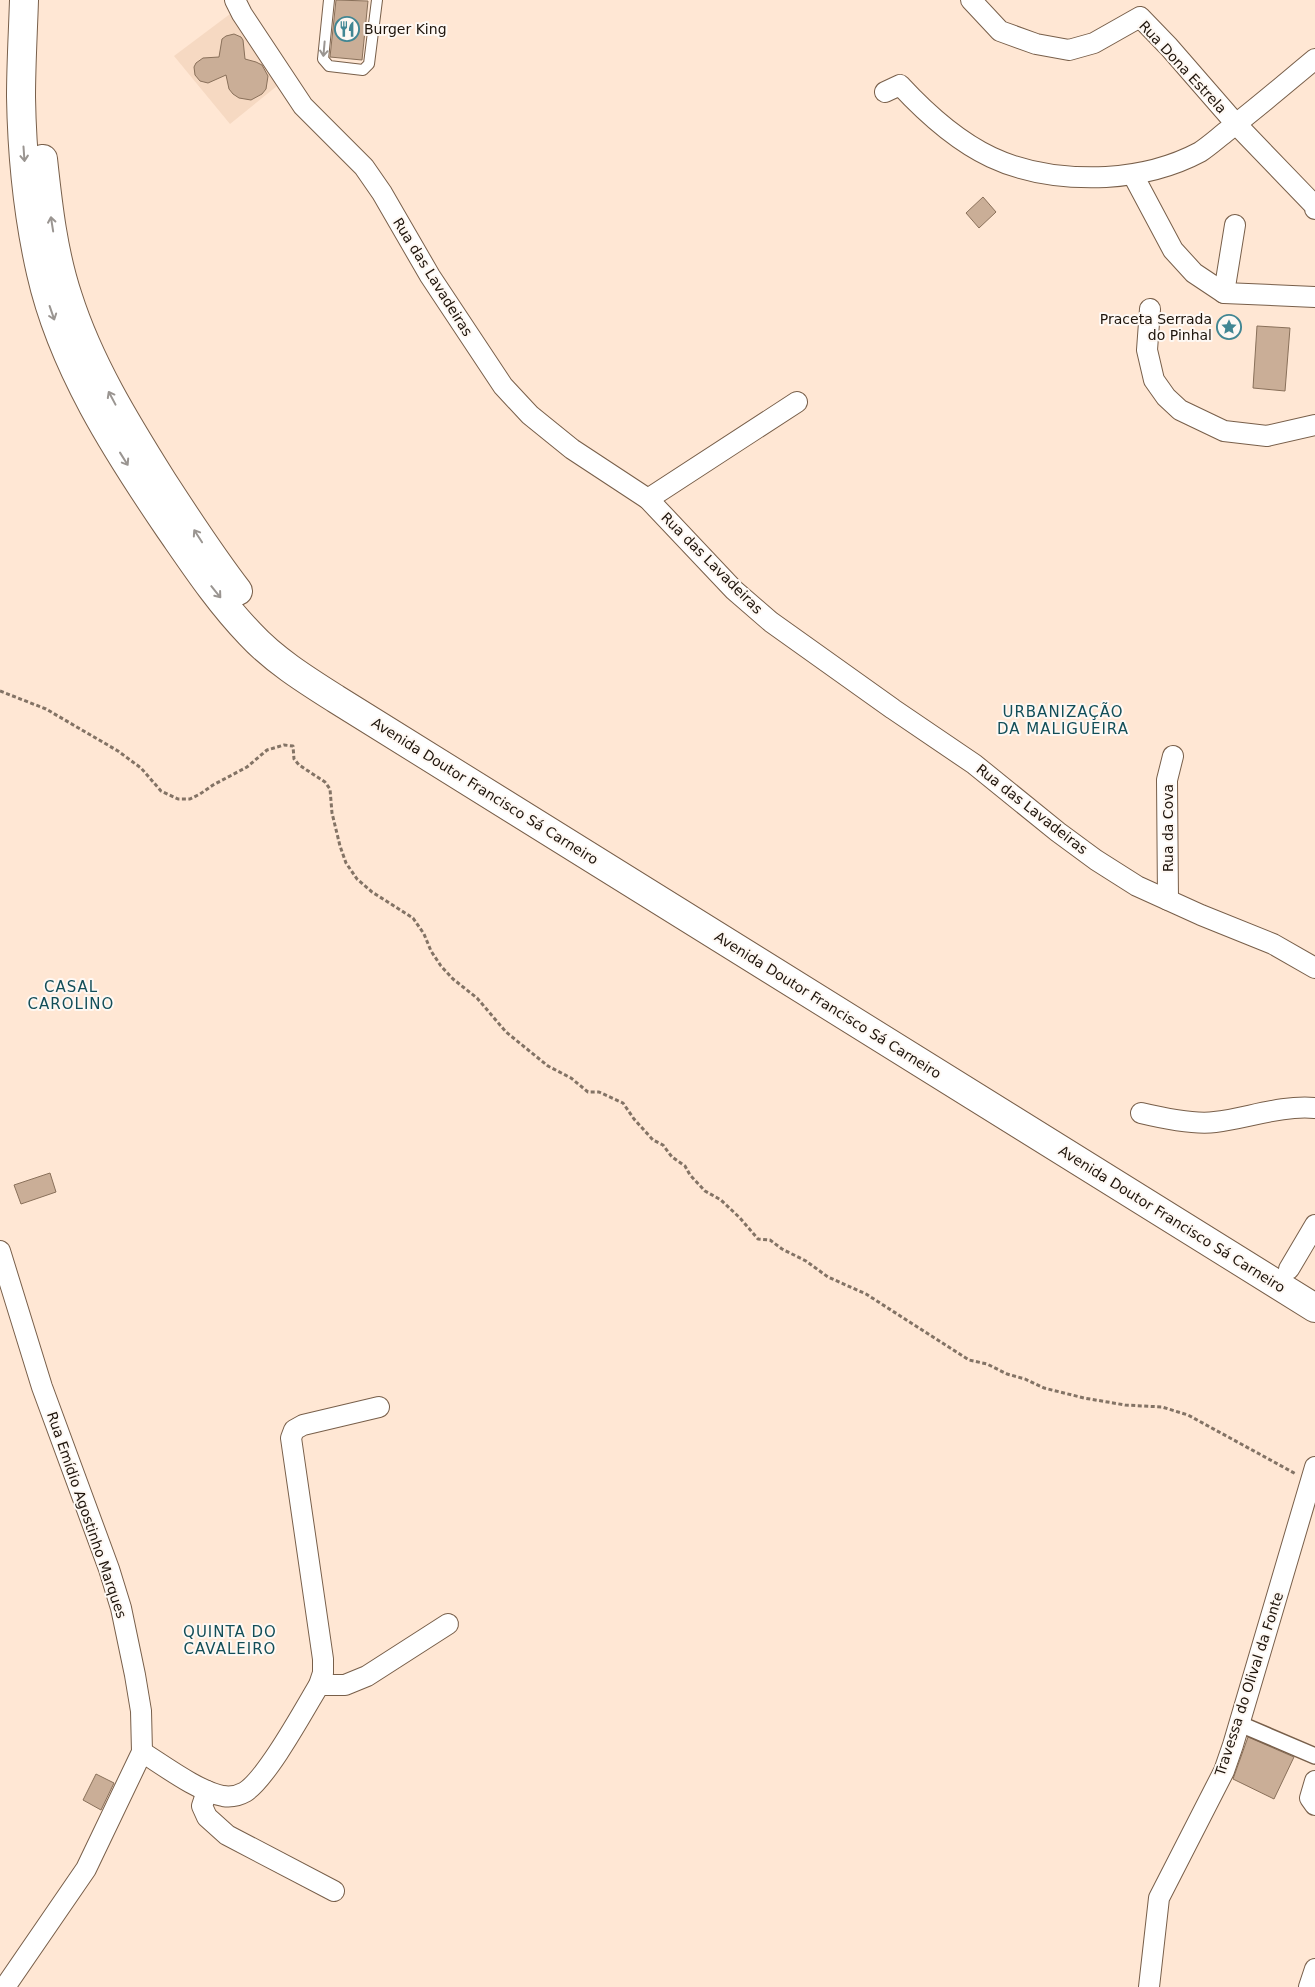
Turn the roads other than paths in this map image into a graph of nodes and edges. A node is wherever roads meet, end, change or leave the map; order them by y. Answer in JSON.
{"nodes":[{"id":1,"x":24,"y":0,"type":"edge"},
{"id":2,"x":42,"y":0,"type":"edge"},
{"id":3,"x":328,"y":0,"type":"edge"},
{"id":4,"x":377,"y":0,"type":"edge"},
{"id":5,"x":971,"y":0,"type":"edge"},
{"id":6,"x":239,"y":7,"type":"edge"},
{"id":7,"x":1315,"y":59,"type":"edge"},
{"id":8,"x":884,"y":92,"type":"dead end"},
{"id":9,"x":1236,"y":124,"type":"junction"},
{"id":10,"x":1133,"y":175,"type":"junction"},
{"id":11,"x":1315,"y":209,"type":"edge"},
{"id":12,"x":1235,"y":225,"type":"dead end"},
{"id":13,"x":1224,"y":293,"type":"junction"},
{"id":14,"x":1315,"y":297,"type":"edge"},
{"id":15,"x":1150,"y":309,"type":"dead end"},
{"id":16,"x":797,"y":402,"type":"dead end"},
{"id":17,"x":1315,"y":425,"type":"edge"},
{"id":18,"x":648,"y":499,"type":"junction"},
{"id":19,"x":1173,"y":756,"type":"dead end"},
{"id":20,"x":1168,"y":900,"type":"junction"},
{"id":21,"x":1315,"y":968,"type":"edge"},
{"id":22,"x":1315,"y":1108,"type":"edge"},
{"id":23,"x":1141,"y":1113,"type":"dead end"},
{"id":24,"x":1315,"y":1225,"type":"edge"},
{"id":25,"x":0,"y":1251,"type":"edge"},
{"id":26,"x":1289,"y":1269,"type":"junction"},
{"id":27,"x":1315,"y":1286,"type":"edge"},
{"id":28,"x":1315,"y":1308,"type":"edge"},
{"id":29,"x":379,"y":1407,"type":"dead end"},
{"id":30,"x":1313,"y":1483,"type":"edge"},
{"id":31,"x":448,"y":1624,"type":"dead end"},
{"id":32,"x":319,"y":1685,"type":"junction"},
{"id":33,"x":1240,"y":1724,"type":"junction"},
{"id":34,"x":142,"y":1752,"type":"junction"},
{"id":35,"x":1315,"y":1756,"type":"edge"},
{"id":36,"x":1315,"y":1781,"type":"edge"},
{"id":37,"x":207,"y":1791,"type":"junction"},
{"id":38,"x":1315,"y":1805,"type":"edge"},
{"id":39,"x":334,"y":1891,"type":"dead end"},
{"id":40,"x":1315,"y":1968,"type":"edge"},
{"id":41,"x":5,"y":1987,"type":"edge"},
{"id":42,"x":1148,"y":1987,"type":"edge"},
{"id":43,"x":1309,"y":1987,"type":"edge"}],
"edges":[{"from":1,"to":28,"type":"main road","name":"Avenida Doutor Francisco Sá Carneiro","one_way":true},
{"from":26,"to":2,"type":"main road","name":"Avenida Doutor Francisco Sá Carneiro","one_way":true},
{"from":3,"to":4,"type":"lane","one_way":true},
{"from":5,"to":9,"type":"street","name":"Rua Dona Estrela"},
{"from":6,"to":18,"type":"street","name":"Rua das Lavadeiras"},
{"from":7,"to":9,"type":"street"},
{"from":8,"to":10,"type":"street"},
{"from":9,"to":10,"type":"street"},
{"from":9,"to":11,"type":"street"},
{"from":10,"to":13,"type":"street"},
{"from":12,"to":13,"type":"street"},
{"from":13,"to":14,"type":"street"},
{"from":15,"to":17,"type":"street"},
{"from":16,"to":18,"type":"street"},
{"from":18,"to":20,"type":"street","name":"Rua das Lavadeiras"},
{"from":19,"to":20,"type":"street","name":"Rua da Cova"},
{"from":20,"to":21,"type":"street","name":"Rua das Lavadeiras"},
{"from":22,"to":23,"type":"street"},
{"from":24,"to":26,"type":"street"},
{"from":25,"to":34,"type":"street","name":"Rua Emídio Agostinho Marques"},
{"from":26,"to":27,"type":"main road","name":"Avenida Doutor Francisco Sá Carneiro"},
{"from":29,"to":32,"type":"street"},
{"from":30,"to":33,"type":"street","name":"Travessa do Olival da Fonte"},
{"from":31,"to":32,"type":"street"},
{"from":32,"to":37,"type":"street"},
{"from":33,"to":35,"type":"street"},
{"from":33,"to":42,"type":"street","name":"Travessa do Olival da Fonte"},
{"from":34,"to":37,"type":"street"},
{"from":34,"to":41,"type":"street","name":"Rua Emídio Agostinho Marques"},
{"from":36,"to":38,"type":"street"},
{"from":37,"to":39,"type":"street"},
{"from":40,"to":43,"type":"street"}]}
